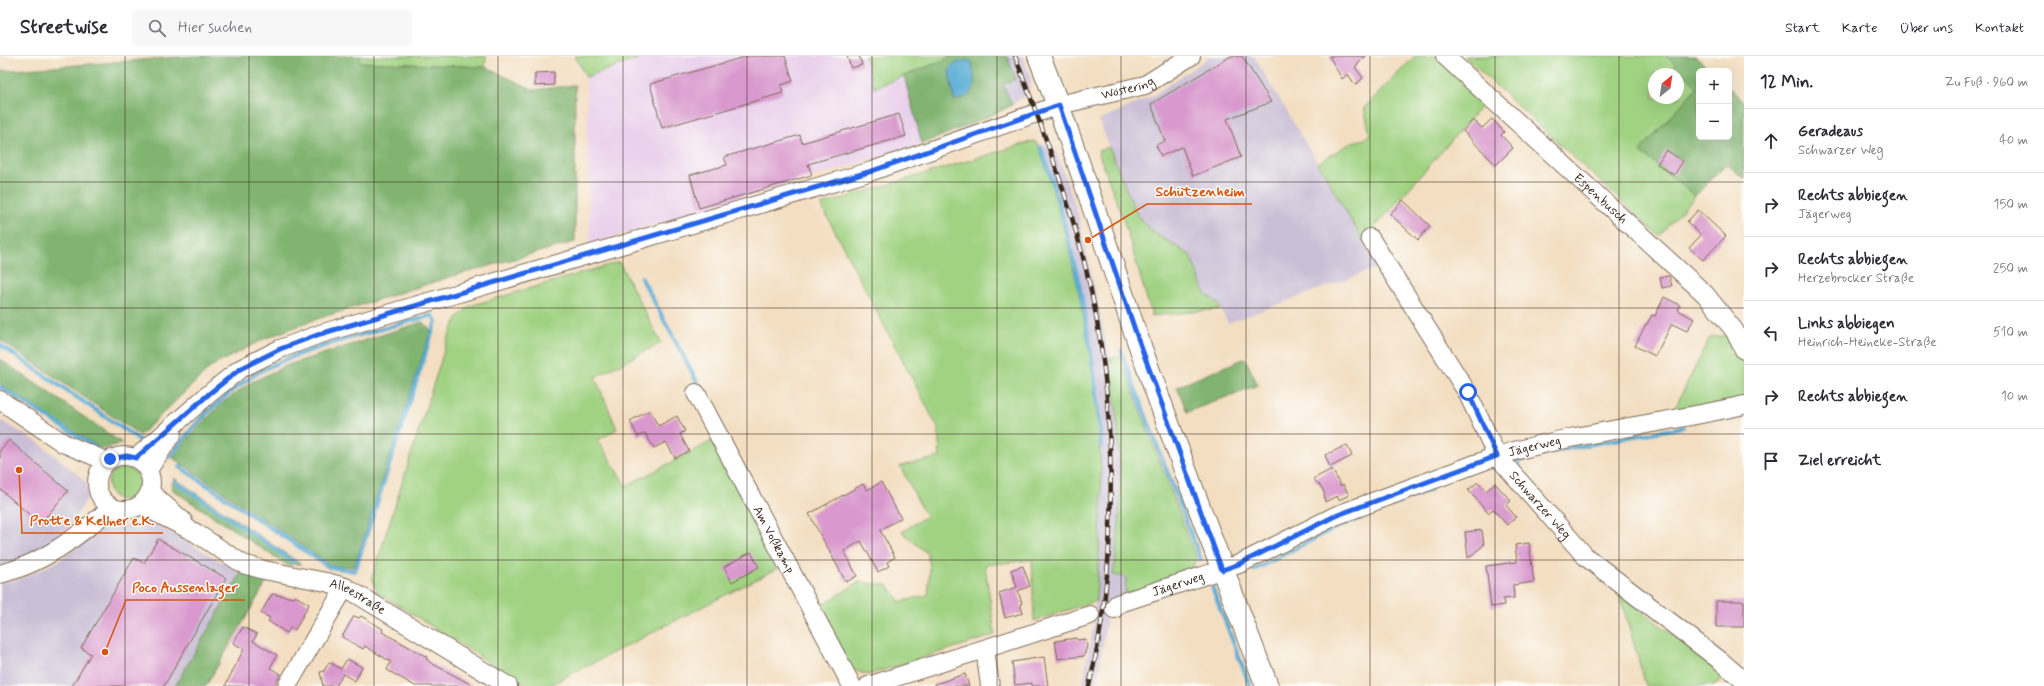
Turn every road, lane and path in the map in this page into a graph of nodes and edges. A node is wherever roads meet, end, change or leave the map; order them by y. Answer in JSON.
{"nodes":[{"id":1,"x":1039,"y":56,"type":"edge"},
{"id":2,"x":1191,"y":56,"type":"edge"},
{"id":3,"x":1445,"y":56,"type":"edge"},
{"id":4,"x":1059,"y":105,"type":"junction"},
{"id":5,"x":1370,"y":238,"type":"dead end"},
{"id":6,"x":1744,"y":350,"type":"edge"},
{"id":7,"x":696,"y":393,"type":"dead end"},
{"id":8,"x":0,"y":400,"type":"edge"},
{"id":9,"x":1744,"y":405,"type":"edge"},
{"id":10,"x":1497,"y":456,"type":"junction"},
{"id":11,"x":142,"y":464,"type":"junction"},
{"id":12,"x":102,"y":469,"type":"junction"},
{"id":13,"x":146,"y":498,"type":"junction"},
{"id":14,"x":106,"y":503,"type":"junction"},
{"id":15,"x":1222,"y":570,"type":"junction"},
{"id":16,"x":0,"y":574,"type":"edge"},
{"id":17,"x":345,"y":587,"type":"junction"},
{"id":18,"x":1114,"y":609,"type":"dead end"},
{"id":19,"x":1090,"y":616,"type":"dead end"},
{"id":20,"x":985,"y":649,"type":"junction"},
{"id":21,"x":1744,"y":682,"type":"edge"},
{"id":22,"x":287,"y":686,"type":"edge"},
{"id":23,"x":508,"y":686,"type":"edge"},
{"id":24,"x":852,"y":686,"type":"edge"},
{"id":25,"x":868,"y":686,"type":"edge"},
{"id":26,"x":990,"y":686,"type":"edge"},
{"id":27,"x":1267,"y":686,"type":"edge"}],
"edges":[{"from":1,"to":4,"type":"main road"},
{"from":2,"to":4,"type":"street","name":"Wöstering"},
{"from":3,"to":6,"type":"street","name":"Espenbusch"},
{"from":4,"to":11,"type":"street","name":"Wöstering"},
{"from":4,"to":15,"type":"main road"},
{"from":5,"to":10,"type":"street","name":"Schwarzer Weg"},
{"from":7,"to":24,"type":"street","name":"Am Voßkamp"},
{"from":8,"to":12,"type":"street"},
{"from":9,"to":10,"type":"street","name":"Jägerweg"},
{"from":10,"to":15,"type":"street","name":"Jägerweg"},
{"from":10,"to":21,"type":"street","name":"Schwarzer Weg"},
{"from":11,"to":12,"type":"street"},
{"from":11,"to":13,"type":"street"},
{"from":12,"to":14,"type":"street"},
{"from":13,"to":14,"type":"street"},
{"from":13,"to":17,"type":"street","name":"Alleestraße"},
{"from":14,"to":16,"type":"street"},
{"from":15,"to":18,"type":"street","name":"Jägerweg"},
{"from":15,"to":27,"type":"main road"},
{"from":17,"to":22,"type":"street"},
{"from":17,"to":23,"type":"street","name":"Alleestraße"},
{"from":19,"to":20,"type":"street"},
{"from":20,"to":25,"type":"street"},
{"from":20,"to":26,"type":"street"}]}
